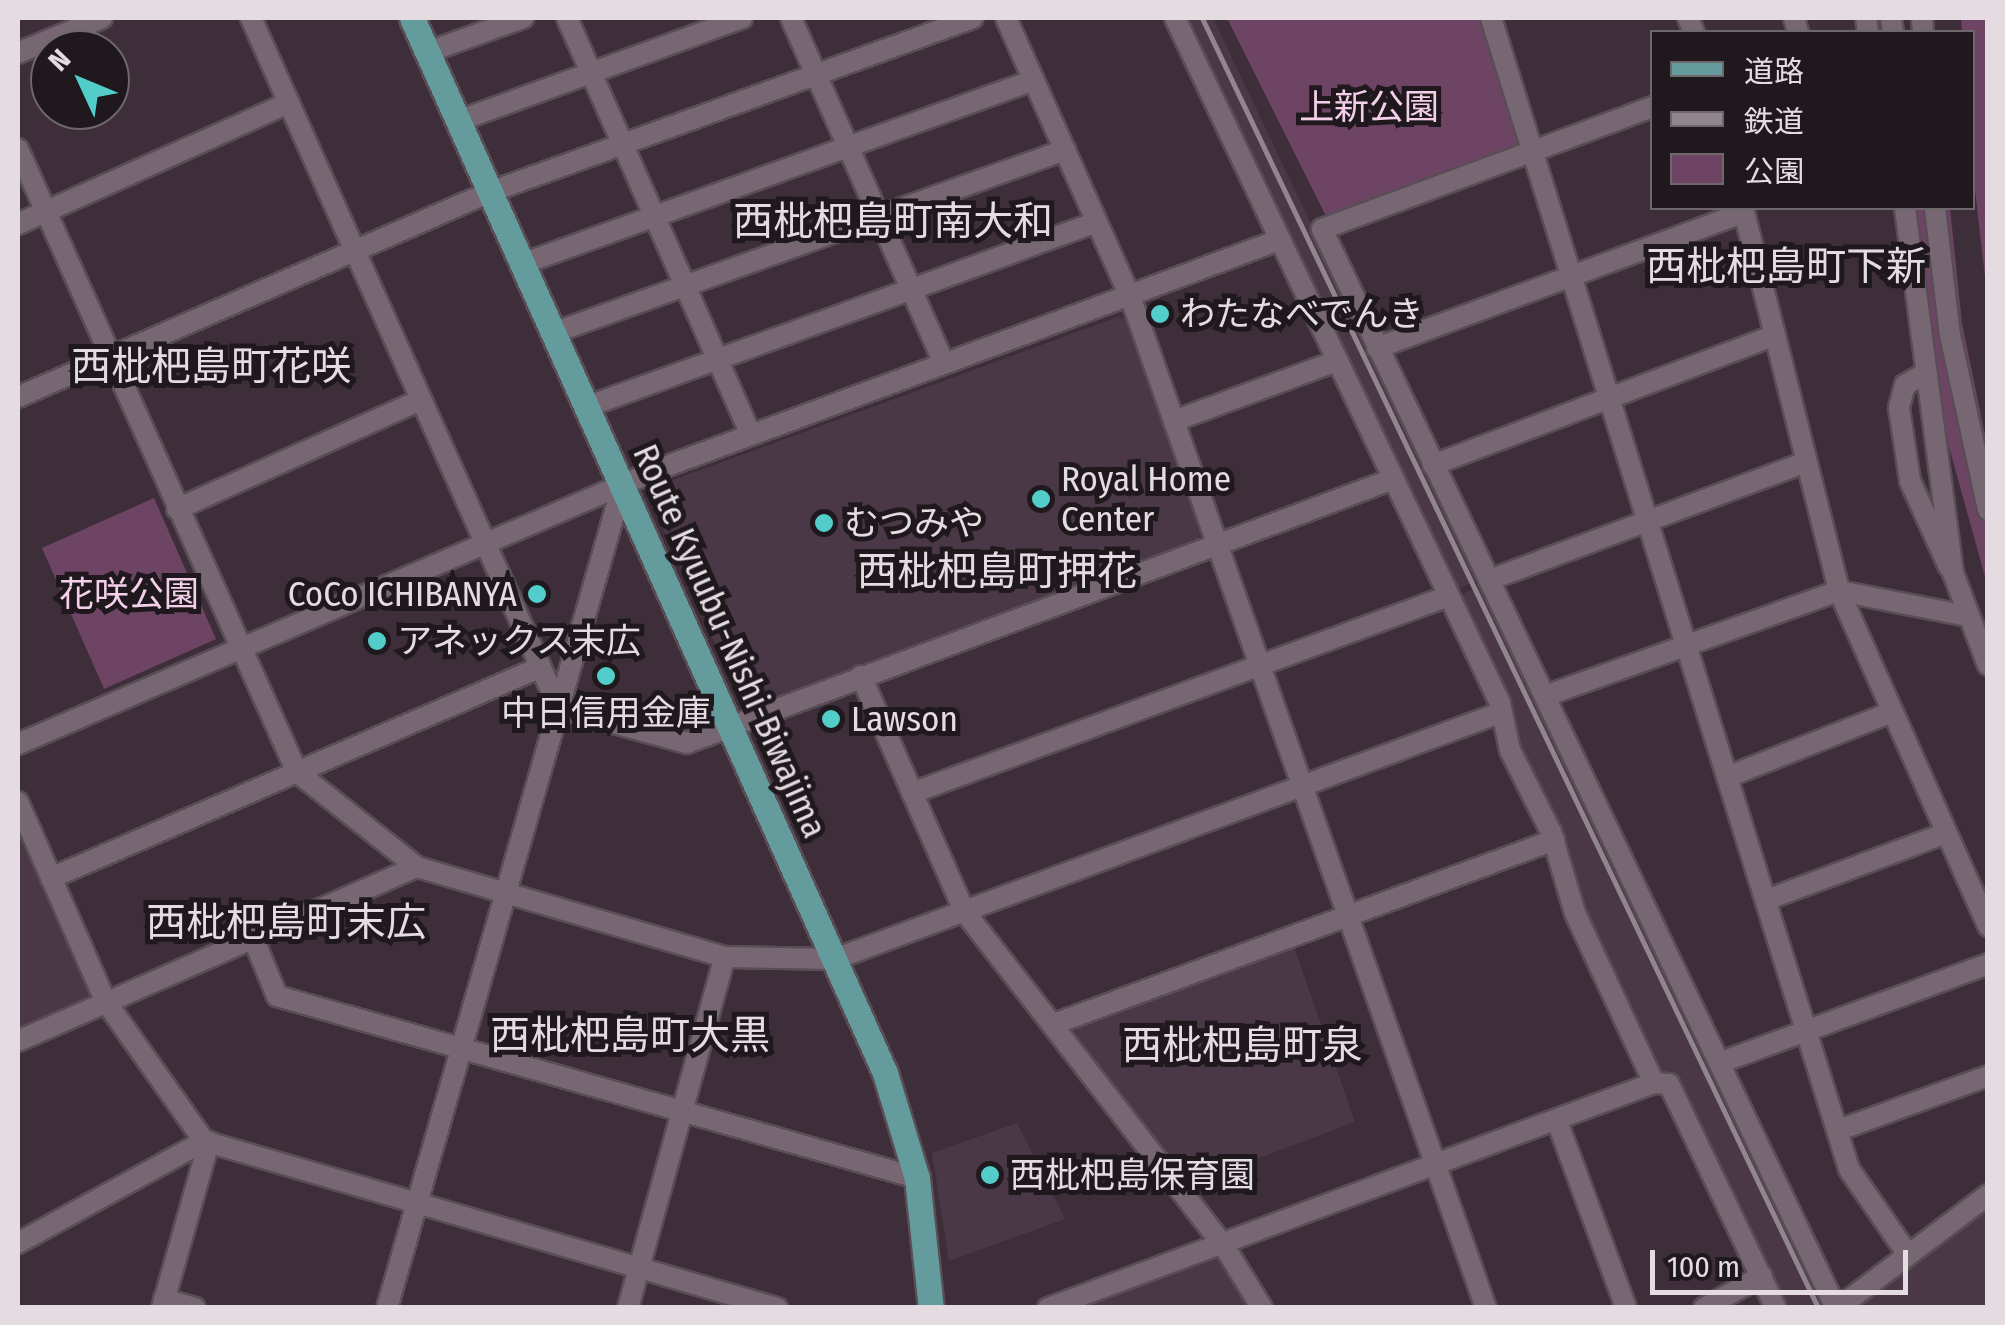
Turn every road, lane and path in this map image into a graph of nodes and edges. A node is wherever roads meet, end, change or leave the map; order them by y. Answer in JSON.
{"nodes":[{"id":1,"x":102,"y":18,"type":"edge"},
{"id":2,"x":251,"y":18,"type":"edge"},
{"id":3,"x":412,"y":18,"type":"edge"},
{"id":4,"x":523,"y":18,"type":"edge"},
{"id":5,"x":567,"y":18,"type":"edge"},
{"id":6,"x":742,"y":18,"type":"edge"},
{"id":7,"x":790,"y":18,"type":"edge"},
{"id":8,"x":973,"y":18,"type":"edge"},
{"id":9,"x":1006,"y":18,"type":"edge"},
{"id":10,"x":1175,"y":18,"type":"edge"},
{"id":11,"x":1492,"y":18,"type":"edge"},
{"id":12,"x":18,"y":52,"type":"edge"},
{"id":13,"x":428,"y":52,"type":"junction"},
{"id":14,"x":591,"y":72,"type":"junction"},
{"id":15,"x":816,"y":74,"type":"junction"},
{"id":16,"x":1034,"y":80,"type":"junction"},
{"id":17,"x":289,"y":103,"type":"junction"},
{"id":18,"x":1650,"y":108,"type":"edge"},
{"id":19,"x":458,"y":121,"type":"junction"},
{"id":20,"x":624,"y":144,"type":"junction"},
{"id":21,"x":848,"y":146,"type":"junction"},
{"id":22,"x":18,"y":149,"type":"edge"},
{"id":23,"x":1065,"y":150,"type":"junction"},
{"id":24,"x":1536,"y":150,"type":"junction"},
{"id":25,"x":490,"y":192,"type":"junction"},
{"id":26,"x":1743,"y":210,"type":"edge"},
{"id":27,"x":1905,"y":210,"type":"edge"},
{"id":28,"x":1935,"y":210,"type":"edge"},
{"id":29,"x":45,"y":212,"type":"junction"},
{"id":30,"x":655,"y":216,"type":"junction"},
{"id":31,"x":878,"y":217,"type":"junction"},
{"id":32,"x":1097,"y":222,"type":"junction"},
{"id":33,"x":18,"y":224,"type":"edge"},
{"id":34,"x":1280,"y":240,"type":"junction"},
{"id":35,"x":355,"y":251,"type":"junction"},
{"id":36,"x":522,"y":264,"type":"junction"},
{"id":37,"x":1575,"y":274,"type":"junction"},
{"id":38,"x":687,"y":286,"type":"junction"},
{"id":39,"x":910,"y":289,"type":"junction"},
{"id":40,"x":1130,"y":296,"type":"junction"},
{"id":41,"x":553,"y":334,"type":"junction"},
{"id":42,"x":1774,"y":336,"type":"junction"},
{"id":43,"x":1376,"y":348,"type":"junction"},
{"id":44,"x":108,"y":358,"type":"junction"},
{"id":45,"x":718,"y":359,"type":"junction"},
{"id":46,"x":1337,"y":361,"type":"junction"},
{"id":47,"x":944,"y":364,"type":"junction"},
{"id":48,"x":1924,"y":374,"type":"junction"},
{"id":49,"x":18,"y":397,"type":"edge"},
{"id":50,"x":1612,"y":397,"type":"junction"},
{"id":51,"x":421,"y":400,"type":"junction"},
{"id":52,"x":586,"y":407,"type":"junction"},
{"id":53,"x":1174,"y":421,"type":"junction"},
{"id":54,"x":752,"y":435,"type":"junction"},
{"id":55,"x":1806,"y":462,"type":"junction"},
{"id":56,"x":1434,"y":464,"type":"junction"},
{"id":57,"x":1393,"y":479,"type":"junction"},
{"id":58,"x":622,"y":487,"type":"junction"},
{"id":59,"x":177,"y":508,"type":"junction"},
{"id":60,"x":1988,"y":510,"type":"edge"},
{"id":61,"x":1651,"y":520,"type":"junction"},
{"id":62,"x":486,"y":544,"type":"junction"},
{"id":63,"x":1218,"y":544,"type":"junction"},
{"id":64,"x":1953,"y":572,"type":"junction"},
{"id":65,"x":1489,"y":580,"type":"junction"},
{"id":66,"x":1838,"y":591,"type":"junction"},
{"id":67,"x":1449,"y":596,"type":"junction"},
{"id":68,"x":1968,"y":616,"type":"junction"},
{"id":69,"x":1687,"y":646,"type":"junction"},
{"id":70,"x":241,"y":649,"type":"junction"},
{"id":71,"x":1261,"y":665,"type":"junction"},
{"id":72,"x":1988,"y":665,"type":"edge"},
{"id":73,"x":541,"y":667,"type":"junction"},
{"id":74,"x":860,"y":676,"type":"junction"},
{"id":75,"x":1545,"y":696,"type":"junction"},
{"id":76,"x":559,"y":708,"type":"junction"},
{"id":77,"x":1502,"y":712,"type":"junction"},
{"id":78,"x":1892,"y":712,"type":"junction"},
{"id":79,"x":729,"y":724,"type":"junction"},
{"id":80,"x":18,"y":744,"type":"edge"},
{"id":81,"x":297,"y":772,"type":"junction"},
{"id":82,"x":1727,"y":777,"type":"junction"},
{"id":83,"x":1303,"y":785,"type":"junction"},
{"id":84,"x":912,"y":792,"type":"junction"},
{"id":85,"x":18,"y":802,"type":"edge"},
{"id":86,"x":1946,"y":833,"type":"junction"},
{"id":87,"x":1554,"y":840,"type":"junction"},
{"id":88,"x":417,"y":868,"type":"junction"},
{"id":89,"x":51,"y":878,"type":"junction"},
{"id":90,"x":504,"y":895,"type":"junction"},
{"id":91,"x":1766,"y":900,"type":"junction"},
{"id":92,"x":964,"y":911,"type":"junction"},
{"id":93,"x":1348,"y":916,"type":"junction"},
{"id":94,"x":1988,"y":926,"type":"edge"},
{"id":95,"x":253,"y":938,"type":"junction"},
{"id":96,"x":725,"y":957,"type":"junction"},
{"id":97,"x":835,"y":959,"type":"junction"},
{"id":98,"x":1988,"y":964,"type":"edge"},
{"id":99,"x":106,"y":1002,"type":"junction"},
{"id":100,"x":1054,"y":1024,"type":"junction"},
{"id":101,"x":1806,"y":1031,"type":"junction"},
{"id":102,"x":18,"y":1041,"type":"edge"},
{"id":103,"x":462,"y":1048,"type":"junction"},
{"id":104,"x":1719,"y":1064,"type":"junction"},
{"id":105,"x":1988,"y":1076,"type":"edge"},
{"id":106,"x":1654,"y":1083,"type":"junction"},
{"id":107,"x":683,"y":1111,"type":"junction"},
{"id":108,"x":1557,"y":1121,"type":"junction"},
{"id":109,"x":1838,"y":1130,"type":"junction"},
{"id":110,"x":206,"y":1141,"type":"junction"},
{"id":111,"x":1438,"y":1166,"type":"junction"},
{"id":112,"x":917,"y":1178,"type":"junction"},
{"id":113,"x":1988,"y":1195,"type":"edge"},
{"id":114,"x":418,"y":1202,"type":"junction"},
{"id":115,"x":18,"y":1243,"type":"edge"},
{"id":116,"x":1224,"y":1246,"type":"junction"},
{"id":117,"x":1908,"y":1255,"type":"junction"},
{"id":118,"x":639,"y":1267,"type":"junction"},
{"id":119,"x":1762,"y":1276,"type":"junction"},
{"id":120,"x":1860,"y":1300,"type":"edge"},
{"id":121,"x":163,"y":1303,"type":"edge"},
{"id":122,"x":195,"y":1308,"type":"edge"},
{"id":123,"x":386,"y":1308,"type":"edge"},
{"id":124,"x":628,"y":1308,"type":"edge"},
{"id":125,"x":777,"y":1308,"type":"edge"},
{"id":126,"x":931,"y":1308,"type":"edge"},
{"id":127,"x":1048,"y":1308,"type":"edge"},
{"id":128,"x":1262,"y":1308,"type":"edge"},
{"id":129,"x":1486,"y":1308,"type":"edge"},
{"id":130,"x":1626,"y":1308,"type":"edge"},
{"id":131,"x":1704,"y":1308,"type":"edge"},
{"id":132,"x":1776,"y":1308,"type":"edge"},
{"id":133,"x":1837,"y":1308,"type":"edge"}],
"edges":[{"from":1,"to":12,"type":"street"},
{"from":2,"to":17,"type":"street"},
{"from":3,"to":13,"type":"main road","name":"Route Kyuubu-Nishi-Biwajima"},
{"from":4,"to":13,"type":"street"},
{"from":5,"to":14,"type":"street"},
{"from":6,"to":14,"type":"street"},
{"from":7,"to":15,"type":"street"},
{"from":8,"to":15,"type":"street"},
{"from":9,"to":16,"type":"street"},
{"from":10,"to":34,"type":"street"},
{"from":11,"to":24,"type":"street"},
{"from":13,"to":19,"type":"main road","name":"Route Kyuubu-Nishi-Biwajima"},
{"from":14,"to":19,"type":"street"},
{"from":14,"to":20,"type":"street"},
{"from":15,"to":20,"type":"street"},
{"from":15,"to":21,"type":"street"},
{"from":16,"to":21,"type":"street"},
{"from":16,"to":23,"type":"street"},
{"from":17,"to":29,"type":"street"},
{"from":17,"to":35,"type":"street"},
{"from":18,"to":24,"type":"street"},
{"from":19,"to":25,"type":"main road","name":"Route Kyuubu-Nishi-Biwajima"},
{"from":20,"to":25,"type":"street"},
{"from":20,"to":30,"type":"street"},
{"from":21,"to":30,"type":"street"},
{"from":21,"to":31,"type":"street"},
{"from":22,"to":29,"type":"street"},
{"from":23,"to":31,"type":"street"},
{"from":23,"to":32,"type":"street"},
{"from":24,"to":37,"type":"street"},
{"from":24,"to":43,"type":"street"},
{"from":25,"to":35,"type":"street"},
{"from":25,"to":36,"type":"main road","name":"Route Kyuubu-Nishi-Biwajima"},
{"from":26,"to":37,"type":"street"},
{"from":26,"to":42,"type":"street"},
{"from":27,"to":48,"type":"street"},
{"from":28,"to":60,"type":"street"},
{"from":29,"to":33,"type":"street"},
{"from":29,"to":44,"type":"street"},
{"from":30,"to":36,"type":"street"},
{"from":30,"to":38,"type":"street"},
{"from":31,"to":38,"type":"street"},
{"from":31,"to":39,"type":"street"},
{"from":32,"to":39,"type":"street"},
{"from":32,"to":40,"type":"street"},
{"from":34,"to":40,"type":"street"},
{"from":34,"to":46,"type":"street"},
{"from":35,"to":44,"type":"street"},
{"from":35,"to":51,"type":"street"},
{"from":36,"to":41,"type":"main road","name":"Route Kyuubu-Nishi-Biwajima"},
{"from":37,"to":43,"type":"street"},
{"from":37,"to":50,"type":"street"},
{"from":38,"to":41,"type":"street"},
{"from":38,"to":45,"type":"street"},
{"from":39,"to":45,"type":"street"},
{"from":39,"to":47,"type":"street"},
{"from":40,"to":47,"type":"street"},
{"from":40,"to":53,"type":"street"},
{"from":41,"to":52,"type":"main road","name":"Route Kyuubu-Nishi-Biwajima"},
{"from":42,"to":50,"type":"street"},
{"from":42,"to":55,"type":"street"},
{"from":43,"to":56,"type":"street"},
{"from":44,"to":49,"type":"street"},
{"from":44,"to":59,"type":"street"},
{"from":45,"to":52,"type":"street"},
{"from":45,"to":54,"type":"street"},
{"from":46,"to":53,"type":"street"},
{"from":46,"to":57,"type":"street"},
{"from":47,"to":54,"type":"street"},
{"from":48,"to":64,"type":"street"},
{"from":48,"to":64,"type":"street"},
{"from":50,"to":56,"type":"street"},
{"from":50,"to":61,"type":"street"},
{"from":51,"to":59,"type":"street"},
{"from":51,"to":62,"type":"street"},
{"from":52,"to":58,"type":"main road","name":"Route Kyuubu-Nishi-Biwajima"},
{"from":53,"to":63,"type":"street"},
{"from":54,"to":58,"type":"street"},
{"from":55,"to":61,"type":"street"},
{"from":55,"to":66,"type":"street"},
{"from":56,"to":65,"type":"street"},
{"from":57,"to":63,"type":"street"},
{"from":57,"to":67,"type":"street"},
{"from":58,"to":62,"type":"street"},
{"from":58,"to":76,"type":"street"},
{"from":58,"to":79,"type":"main road","name":"Route Kyuubu-Nishi-Biwajima"},
{"from":59,"to":70,"type":"street"},
{"from":61,"to":65,"type":"street"},
{"from":61,"to":69,"type":"street"},
{"from":62,"to":70,"type":"street"},
{"from":62,"to":73,"type":"street"},
{"from":63,"to":71,"type":"street"},
{"from":63,"to":74,"type":"street"},
{"from":64,"to":68,"type":"street"},
{"from":65,"to":75,"type":"street"},
{"from":66,"to":68,"type":"street"},
{"from":66,"to":69,"type":"street"},
{"from":66,"to":78,"type":"street"},
{"from":67,"to":71,"type":"street"},
{"from":67,"to":77,"type":"street"},
{"from":68,"to":72,"type":"street"},
{"from":69,"to":75,"type":"street"},
{"from":69,"to":82,"type":"street"},
{"from":70,"to":80,"type":"street"},
{"from":70,"to":81,"type":"street"},
{"from":71,"to":83,"type":"street"},
{"from":71,"to":84,"type":"street"},
{"from":73,"to":76,"type":"street"},
{"from":73,"to":81,"type":"street"},
{"from":74,"to":79,"type":"street"},
{"from":74,"to":84,"type":"street"},
{"from":75,"to":104,"type":"street"},
{"from":76,"to":79,"type":"street"},
{"from":76,"to":90,"type":"street"},
{"from":77,"to":83,"type":"street"},
{"from":77,"to":87,"type":"street"},
{"from":78,"to":82,"type":"street"},
{"from":78,"to":86,"type":"street"},
{"from":79,"to":97,"type":"main road","name":"Route Kyuubu-Nishi-Biwajima"},
{"from":81,"to":88,"type":"street"},
{"from":81,"to":89,"type":"street"},
{"from":82,"to":91,"type":"street"},
{"from":83,"to":92,"type":"street"},
{"from":83,"to":93,"type":"street"},
{"from":84,"to":92,"type":"street"},
{"from":85,"to":89,"type":"street"},
{"from":86,"to":91,"type":"street"},
{"from":86,"to":94,"type":"street"},
{"from":87,"to":93,"type":"street"},
{"from":87,"to":106,"type":"street"},
{"from":88,"to":90,"type":"street"},
{"from":88,"to":95,"type":"street"},
{"from":89,"to":99,"type":"street"},
{"from":90,"to":96,"type":"street"},
{"from":90,"to":103,"type":"street"},
{"from":91,"to":101,"type":"street"},
{"from":92,"to":97,"type":"street"},
{"from":92,"to":100,"type":"street"},
{"from":93,"to":100,"type":"street"},
{"from":93,"to":111,"type":"street"},
{"from":95,"to":99,"type":"street"},
{"from":95,"to":103,"type":"street"},
{"from":96,"to":97,"type":"street"},
{"from":96,"to":107,"type":"street"},
{"from":97,"to":112,"type":"main road","name":"Route Kyuubu-Nishi-Biwajima"},
{"from":98,"to":101,"type":"street"},
{"from":99,"to":102,"type":"street"},
{"from":99,"to":110,"type":"street"},
{"from":100,"to":116,"type":"street"},
{"from":101,"to":104,"type":"street"},
{"from":101,"to":109,"type":"street"},
{"from":103,"to":107,"type":"street"},
{"from":103,"to":114,"type":"street"},
{"from":104,"to":133,"type":"street"},
{"from":105,"to":109,"type":"street"},
{"from":106,"to":108,"type":"street"},
{"from":106,"to":119,"type":"street"},
{"from":107,"to":112,"type":"street"},
{"from":107,"to":118,"type":"street"},
{"from":108,"to":111,"type":"street"},
{"from":108,"to":130,"type":"street"},
{"from":109,"to":117,"type":"street"},
{"from":110,"to":114,"type":"street"},
{"from":110,"to":115,"type":"street"},
{"from":110,"to":121,"type":"street"},
{"from":111,"to":116,"type":"street"},
{"from":111,"to":129,"type":"street"},
{"from":112,"to":126,"type":"main road","name":"Route Kyuubu-Nishi-Biwajima"},
{"from":113,"to":117,"type":"street"},
{"from":114,"to":118,"type":"street"},
{"from":114,"to":123,"type":"street"},
{"from":116,"to":127,"type":"street"},
{"from":116,"to":128,"type":"street"},
{"from":117,"to":120,"type":"street"},
{"from":118,"to":124,"type":"street"},
{"from":118,"to":125,"type":"street"},
{"from":119,"to":131,"type":"street"},
{"from":119,"to":132,"type":"street"},
{"from":120,"to":133,"type":"street"},
{"from":121,"to":122,"type":"street"}]}
